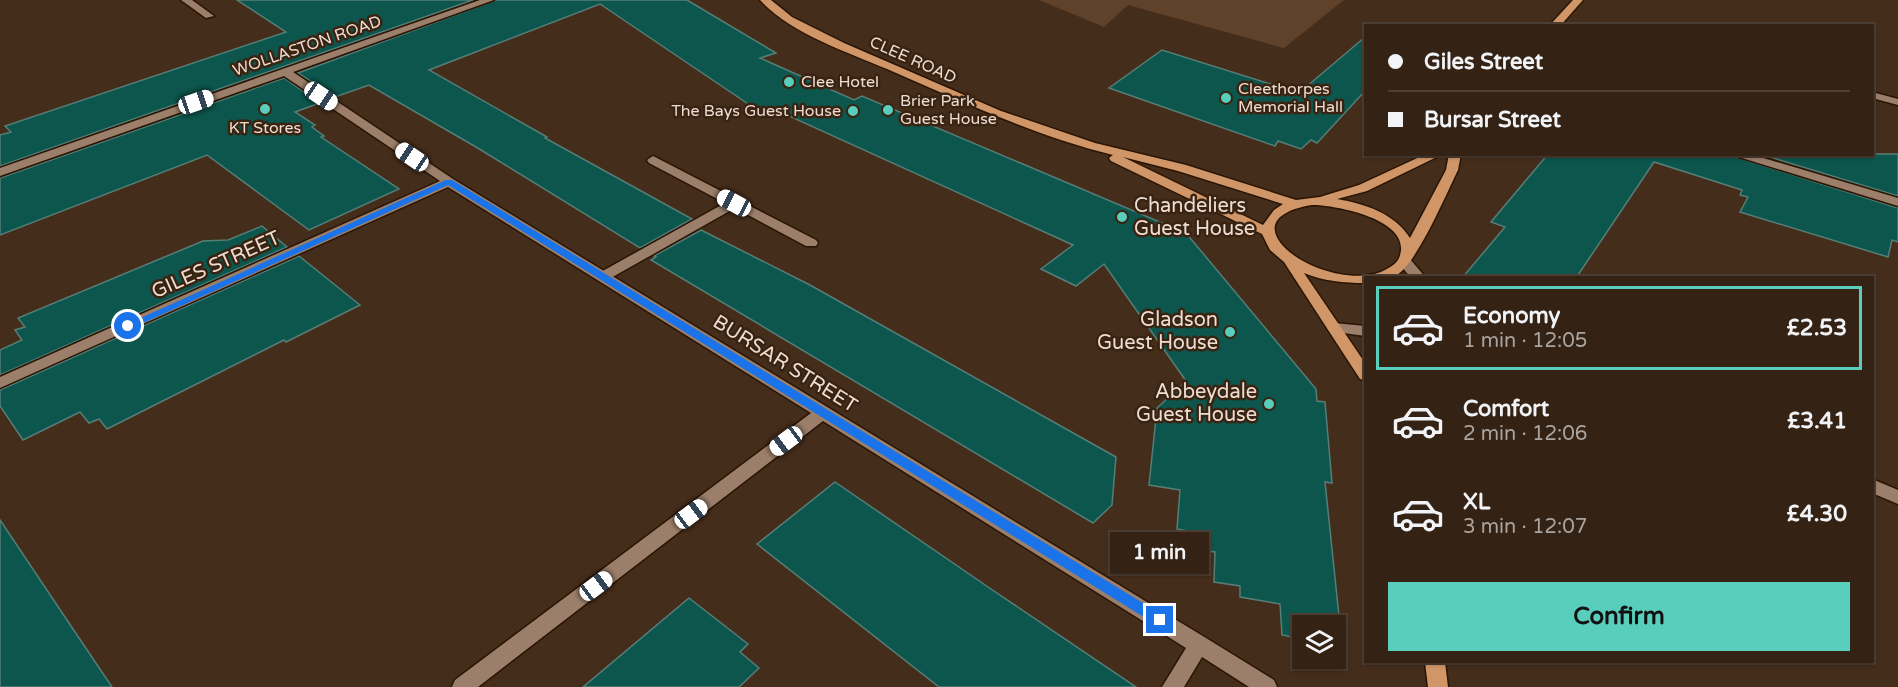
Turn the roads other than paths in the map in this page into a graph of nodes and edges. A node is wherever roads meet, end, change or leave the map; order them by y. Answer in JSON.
{"nodes":[{"id":1,"x":186,"y":0,"type":"edge"},
{"id":2,"x":489,"y":0,"type":"edge"},
{"id":3,"x":765,"y":0,"type":"edge"},
{"id":4,"x":1578,"y":0,"type":"edge"},
{"id":5,"x":209,"y":16,"type":"dead end"},
{"id":6,"x":1556,"y":24,"type":"edge"},
{"id":7,"x":284,"y":71,"type":"junction"},
{"id":8,"x":1874,"y":96,"type":"edge"},
{"id":9,"x":1898,"y":102,"type":"edge"},
{"id":10,"x":1091,"y":146,"type":"junction"},
{"id":11,"x":1433,"y":156,"type":"edge"},
{"id":12,"x":1455,"y":156,"type":"edge"},
{"id":13,"x":1747,"y":156,"type":"edge"},
{"id":14,"x":1765,"y":159,"type":"edge"},
{"id":15,"x":653,"y":160,"type":"dead end"},
{"id":16,"x":0,"y":172,"type":"edge"},
{"id":17,"x":449,"y":182,"type":"junction"},
{"id":18,"x":1314,"y":201,"type":"junction"},
{"id":19,"x":1898,"y":202,"type":"edge"},
{"id":20,"x":734,"y":203,"type":"junction"},
{"id":21,"x":1295,"y":204,"type":"junction"},
{"id":22,"x":1268,"y":232,"type":"junction"},
{"id":23,"x":811,"y":243,"type":"dead end"},
{"id":24,"x":1288,"y":259,"type":"junction"},
{"id":25,"x":1404,"y":265,"type":"edge"},
{"id":26,"x":604,"y":276,"type":"junction"},
{"id":27,"x":1384,"y":276,"type":"edge"},
{"id":28,"x":1417,"y":276,"type":"edge"},
{"id":29,"x":1364,"y":279,"type":"edge"},
{"id":30,"x":1334,"y":328,"type":"junction"},
{"id":31,"x":1364,"y":331,"type":"edge"},
{"id":32,"x":1364,"y":373,"type":"edge"},
{"id":33,"x":0,"y":383,"type":"edge"},
{"id":34,"x":824,"y":412,"type":"junction"},
{"id":35,"x":1874,"y":487,"type":"edge"},
{"id":36,"x":1898,"y":497,"type":"edge"},
{"id":37,"x":1199,"y":644,"type":"junction"},
{"id":38,"x":1435,"y":663,"type":"edge"},
{"id":39,"x":462,"y":687,"type":"edge"},
{"id":40,"x":1172,"y":687,"type":"edge"},
{"id":41,"x":1267,"y":687,"type":"edge"},
{"id":42,"x":1438,"y":687,"type":"edge"}],
"edges":[{"from":1,"to":5,"type":"street"},
{"from":2,"to":7,"type":"street","name":"WOLLASTON ROAD"},
{"from":3,"to":10,"type":"main road","name":"CLEE ROAD"},
{"from":4,"to":6,"type":"main road"},
{"from":7,"to":16,"type":"street","name":"WOLLASTON ROAD"},
{"from":7,"to":17,"type":"street","name":"BURSAR STREET"},
{"from":8,"to":9,"type":"street"},
{"from":10,"to":21,"type":"main road","name":"CLEE ROAD"},
{"from":10,"to":22,"type":"main road","name":"CLEE ROAD"},
{"from":11,"to":18,"type":"main road"},
{"from":12,"to":25,"type":"main road"},
{"from":13,"to":14,"type":"street"},
{"from":14,"to":19,"type":"street"},
{"from":15,"to":20,"type":"street"},
{"from":17,"to":26,"type":"street","name":"BURSAR STREET"},
{"from":17,"to":33,"type":"street","name":"GILES STREET"},
{"from":18,"to":21,"type":"main road"},
{"from":18,"to":25,"type":"main road"},
{"from":20,"to":23,"type":"street"},
{"from":20,"to":26,"type":"street"},
{"from":21,"to":22,"type":"main road"},
{"from":22,"to":24,"type":"main road"},
{"from":24,"to":29,"type":"main road"},
{"from":24,"to":30,"type":"main road"},
{"from":25,"to":27,"type":"main road"},
{"from":25,"to":28,"type":"street"},
{"from":26,"to":34,"type":"street","name":"BURSAR STREET"},
{"from":30,"to":31,"type":"street"},
{"from":30,"to":32,"type":"main road"},
{"from":34,"to":37,"type":"street","name":"BURSAR STREET"},
{"from":34,"to":39,"type":"street"},
{"from":35,"to":36,"type":"street"},
{"from":37,"to":40,"type":"street"},
{"from":37,"to":41,"type":"street","name":"BURSAR STREET"},
{"from":38,"to":42,"type":"main road"}]}
